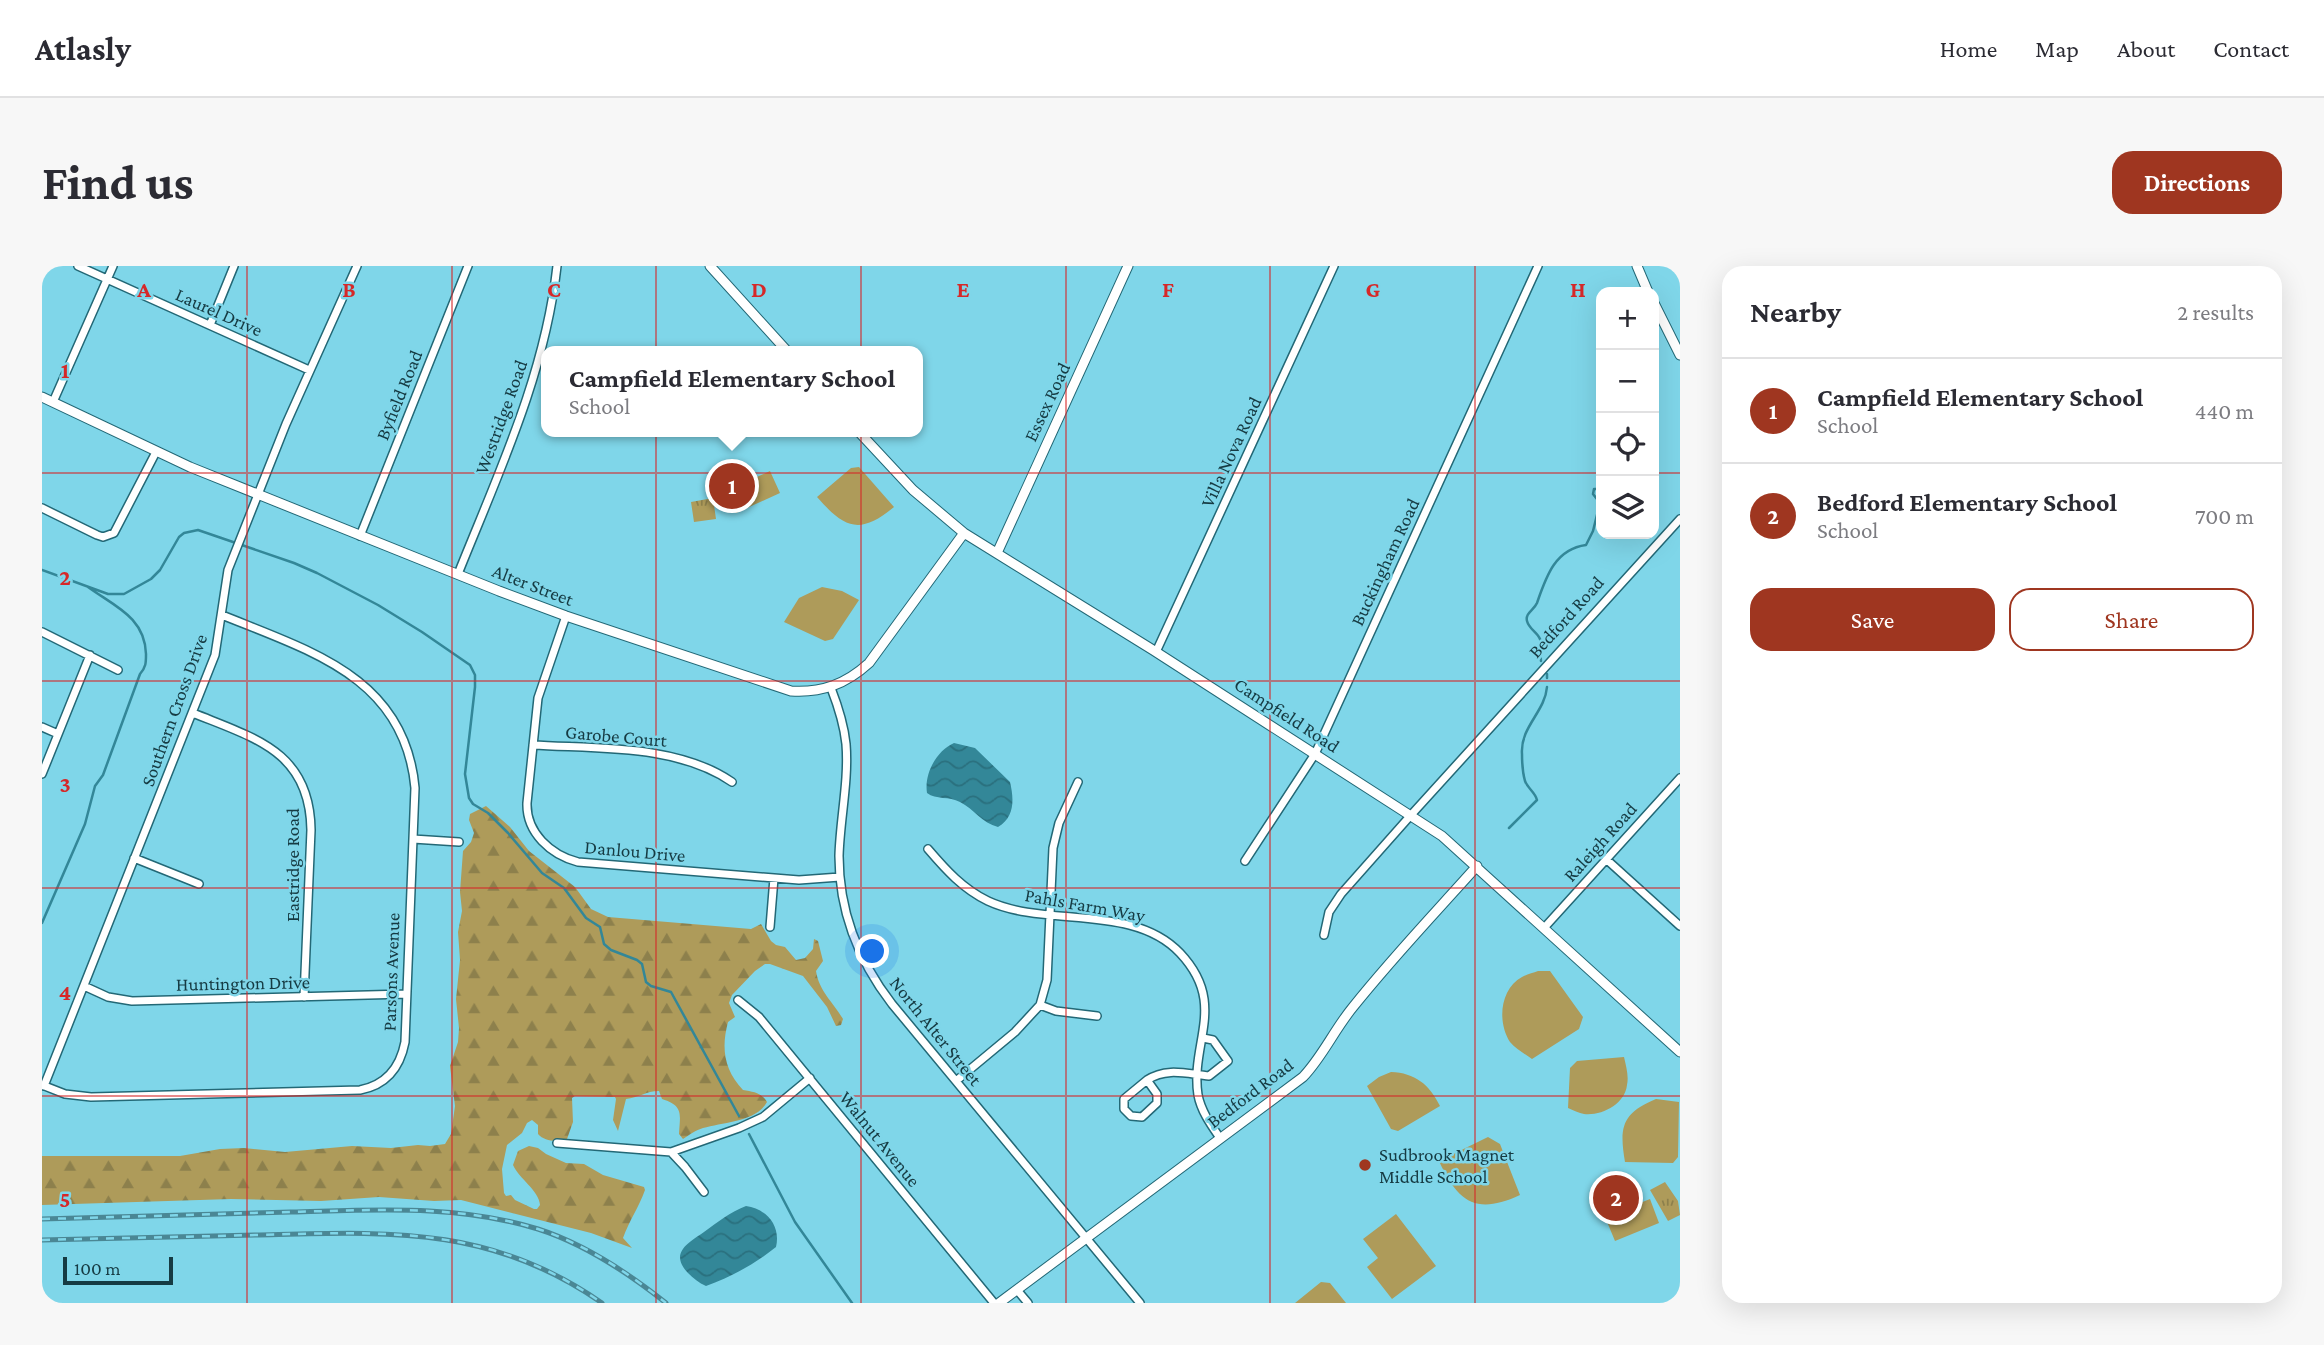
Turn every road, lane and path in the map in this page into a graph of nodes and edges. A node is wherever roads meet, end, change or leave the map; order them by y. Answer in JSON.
{"nodes":[{"id":1,"x":78,"y":266,"type":"edge"},
{"id":2,"x":113,"y":266,"type":"edge"},
{"id":3,"x":234,"y":266,"type":"edge"},
{"id":4,"x":357,"y":266,"type":"edge"},
{"id":5,"x":468,"y":266,"type":"edge"},
{"id":6,"x":557,"y":266,"type":"edge"},
{"id":7,"x":710,"y":266,"type":"edge"},
{"id":8,"x":1128,"y":266,"type":"edge"},
{"id":9,"x":1334,"y":266,"type":"edge"},
{"id":10,"x":1538,"y":266,"type":"edge"},
{"id":11,"x":1637,"y":266,"type":"edge"},
{"id":12,"x":108,"y":279,"type":"junction"},
{"id":13,"x":1646,"y":287,"type":"edge"},
{"id":14,"x":1659,"y":313,"type":"edge"},
{"id":15,"x":209,"y":325,"type":"junction"},
{"id":16,"x":542,"y":346,"type":"edge"},
{"id":17,"x":782,"y":346,"type":"edge"},
{"id":18,"x":541,"y":351,"type":"edge"},
{"id":19,"x":1680,"y":355,"type":"edge"},
{"id":20,"x":309,"y":370,"type":"junction"},
{"id":21,"x":42,"y":397,"type":"edge"},
{"id":22,"x":53,"y":402,"type":"junction"},
{"id":23,"x":864,"y":437,"type":"edge"},
{"id":24,"x":156,"y":452,"type":"junction"},
{"id":25,"x":258,"y":495,"type":"junction"},
{"id":26,"x":42,"y":508,"type":"edge"},
{"id":27,"x":1680,"y":519,"type":"edge"},
{"id":28,"x":964,"y":533,"type":"junction"},
{"id":29,"x":359,"y":536,"type":"junction"},
{"id":30,"x":997,"y":553,"type":"junction"},
{"id":31,"x":457,"y":574,"type":"junction"},
{"id":32,"x":222,"y":615,"type":"junction"},
{"id":33,"x":566,"y":616,"type":"junction"},
{"id":34,"x":42,"y":632,"type":"edge"},
{"id":35,"x":1156,"y":652,"type":"junction"},
{"id":36,"x":90,"y":655,"type":"junction"},
{"id":37,"x":118,"y":670,"type":"dead end"},
{"id":38,"x":831,"y":688,"type":"junction"},
{"id":39,"x":193,"y":713,"type":"junction"},
{"id":40,"x":42,"y":727,"type":"edge"},
{"id":41,"x":58,"y":734,"type":"junction"},
{"id":42,"x":533,"y":745,"type":"junction"},
{"id":43,"x":1315,"y":754,"type":"junction"},
{"id":44,"x":42,"y":774,"type":"edge"},
{"id":45,"x":1680,"y":778,"type":"edge"},
{"id":46,"x":732,"y":782,"type":"dead end"},
{"id":47,"x":1078,"y":782,"type":"dead end"},
{"id":48,"x":1410,"y":815,"type":"junction"},
{"id":49,"x":412,"y":839,"type":"junction"},
{"id":50,"x":459,"y":842,"type":"dead end"},
{"id":51,"x":928,"y":849,"type":"dead end"},
{"id":52,"x":134,"y":858,"type":"junction"},
{"id":53,"x":1606,"y":859,"type":"junction"},
{"id":54,"x":1245,"y":861,"type":"dead end"},
{"id":55,"x":1477,"y":866,"type":"junction"},
{"id":56,"x":840,"y":877,"type":"junction"},
{"id":57,"x":774,"y":878,"type":"junction"},
{"id":58,"x":199,"y":884,"type":"dead end"},
{"id":59,"x":1048,"y":915,"type":"junction"},
{"id":60,"x":1680,"y":926,"type":"edge"},
{"id":61,"x":769,"y":927,"type":"dead end"},
{"id":62,"x":1544,"y":928,"type":"junction"},
{"id":63,"x":1324,"y":935,"type":"dead end"},
{"id":64,"x":84,"y":986,"type":"junction"},
{"id":65,"x":406,"y":994,"type":"junction"},
{"id":66,"x":304,"y":997,"type":"junction"},
{"id":67,"x":738,"y":1000,"type":"dead end"},
{"id":68,"x":1040,"y":1005,"type":"junction"},
{"id":69,"x":1097,"y":1016,"type":"dead end"},
{"id":70,"x":1203,"y":1038,"type":"junction"},
{"id":71,"x":1680,"y":1052,"type":"edge"},
{"id":72,"x":1198,"y":1075,"type":"junction"},
{"id":73,"x":810,"y":1078,"type":"junction"},
{"id":74,"x":1147,"y":1080,"type":"junction"},
{"id":75,"x":956,"y":1081,"type":"junction"},
{"id":76,"x":43,"y":1086,"type":"edge"},
{"id":77,"x":1220,"y":1138,"type":"junction"},
{"id":78,"x":557,"y":1143,"type":"dead end"},
{"id":79,"x":671,"y":1153,"type":"junction"},
{"id":80,"x":704,"y":1192,"type":"dead end"},
{"id":81,"x":1085,"y":1237,"type":"junction"},
{"id":82,"x":1017,"y":1290,"type":"junction"},
{"id":83,"x":997,"y":1303,"type":"edge"},
{"id":84,"x":1028,"y":1303,"type":"edge"},
{"id":85,"x":1140,"y":1303,"type":"edge"}],
"edges":[{"from":1,"to":12,"type":"street","name":"Laurel Drive"},
{"from":2,"to":12,"type":"street"},
{"from":3,"to":15,"type":"street"},
{"from":4,"to":20,"type":"street","name":"Southern Cross Drive"},
{"from":5,"to":29,"type":"street","name":"Byfield Road"},
{"from":6,"to":16,"type":"street","name":"Westridge Road"},
{"from":7,"to":17,"type":"street"},
{"from":8,"to":30,"type":"street","name":"Essex Road"},
{"from":9,"to":35,"type":"street","name":"Villa Nova Road"},
{"from":10,"to":43,"type":"street","name":"Buckingham Road"},
{"from":11,"to":13,"type":"street"},
{"from":12,"to":15,"type":"street","name":"Laurel Drive"},
{"from":12,"to":22,"type":"street"},
{"from":14,"to":19,"type":"street"},
{"from":15,"to":20,"type":"street","name":"Laurel Drive"},
{"from":18,"to":31,"type":"street","name":"Westridge Road"},
{"from":20,"to":25,"type":"street","name":"Southern Cross Drive"},
{"from":21,"to":22,"type":"street","name":"Alter Street"},
{"from":22,"to":24,"type":"street","name":"Alter Street"},
{"from":23,"to":28,"type":"street","name":"Campfield Road"},
{"from":24,"to":25,"type":"street","name":"Alter Street"},
{"from":24,"to":26,"type":"street"},
{"from":25,"to":29,"type":"street","name":"Alter Street"},
{"from":25,"to":32,"type":"street","name":"Southern Cross Drive"},
{"from":27,"to":48,"type":"street","name":"Bedford Road"},
{"from":28,"to":30,"type":"street","name":"Campfield Road"},
{"from":28,"to":38,"type":"street","name":"Alter Street"},
{"from":29,"to":31,"type":"street","name":"Alter Street"},
{"from":30,"to":35,"type":"street","name":"Campfield Road"},
{"from":31,"to":33,"type":"street","name":"Alter Street"},
{"from":32,"to":39,"type":"street","name":"Southern Cross Drive"},
{"from":32,"to":49,"type":"street","name":"Parsons Avenue"},
{"from":33,"to":38,"type":"street","name":"Alter Street"},
{"from":33,"to":42,"type":"street","name":"Danlou Drive"},
{"from":34,"to":36,"type":"street"},
{"from":35,"to":43,"type":"street","name":"Campfield Road"},
{"from":36,"to":37,"type":"street"},
{"from":36,"to":41,"type":"street"},
{"from":38,"to":56,"type":"street","name":"North Alter Street"},
{"from":39,"to":52,"type":"street","name":"Southern Cross Drive"},
{"from":39,"to":66,"type":"street","name":"Eastridge Road"},
{"from":40,"to":41,"type":"street"},
{"from":41,"to":44,"type":"street"},
{"from":42,"to":46,"type":"street","name":"Garobe Court"},
{"from":42,"to":57,"type":"street","name":"Danlou Drive"},
{"from":43,"to":48,"type":"street","name":"Campfield Road"},
{"from":43,"to":54,"type":"street","name":"Buckingham Road"},
{"from":45,"to":53,"type":"street","name":"Raleigh Road"},
{"from":47,"to":59,"type":"street"},
{"from":48,"to":55,"type":"street","name":"Campfield Road"},
{"from":48,"to":63,"type":"street","name":"Bedford Road"},
{"from":49,"to":50,"type":"street"},
{"from":49,"to":65,"type":"street","name":"Parsons Avenue"},
{"from":51,"to":59,"type":"street","name":"Pahls Farm Way"},
{"from":52,"to":58,"type":"street"},
{"from":52,"to":64,"type":"street","name":"Southern Cross Drive"},
{"from":53,"to":60,"type":"street"},
{"from":53,"to":62,"type":"street","name":"Raleigh Road"},
{"from":55,"to":62,"type":"street","name":"Campfield Road"},
{"from":55,"to":77,"type":"street","name":"Bedford Road"},
{"from":56,"to":57,"type":"street","name":"Danlou Drive"},
{"from":56,"to":75,"type":"street","name":"North Alter Street"},
{"from":57,"to":61,"type":"street"},
{"from":59,"to":68,"type":"street"},
{"from":59,"to":70,"type":"street","name":"Pahls Farm Way"},
{"from":62,"to":71,"type":"street","name":"Campfield Road"},
{"from":64,"to":66,"type":"street","name":"Huntington Drive"},
{"from":64,"to":76,"type":"street","name":"Southern Cross Drive"},
{"from":65,"to":66,"type":"street","name":"Huntington Drive"},
{"from":65,"to":76,"type":"street","name":"Parsons Avenue"},
{"from":67,"to":73,"type":"street","name":"Walnut Avenue"},
{"from":68,"to":69,"type":"street"},
{"from":68,"to":75,"type":"street"},
{"from":70,"to":72,"type":"street","name":"Pahls Farm Way"},
{"from":70,"to":72,"type":"street"},
{"from":72,"to":74,"type":"street"},
{"from":72,"to":77,"type":"street","name":"Pahls Farm Way"},
{"from":73,"to":79,"type":"street"},
{"from":73,"to":83,"type":"street","name":"Walnut Avenue"},
{"from":74,"to":74,"type":"street"},
{"from":75,"to":81,"type":"street","name":"North Alter Street"},
{"from":77,"to":81,"type":"street","name":"Bedford Road"},
{"from":78,"to":79,"type":"street"},
{"from":79,"to":80,"type":"street"},
{"from":81,"to":82,"type":"street","name":"Bedford Road"},
{"from":81,"to":85,"type":"street","name":"North Alter Street"},
{"from":82,"to":83,"type":"street","name":"Bedford Road"},
{"from":82,"to":84,"type":"street"}]}
